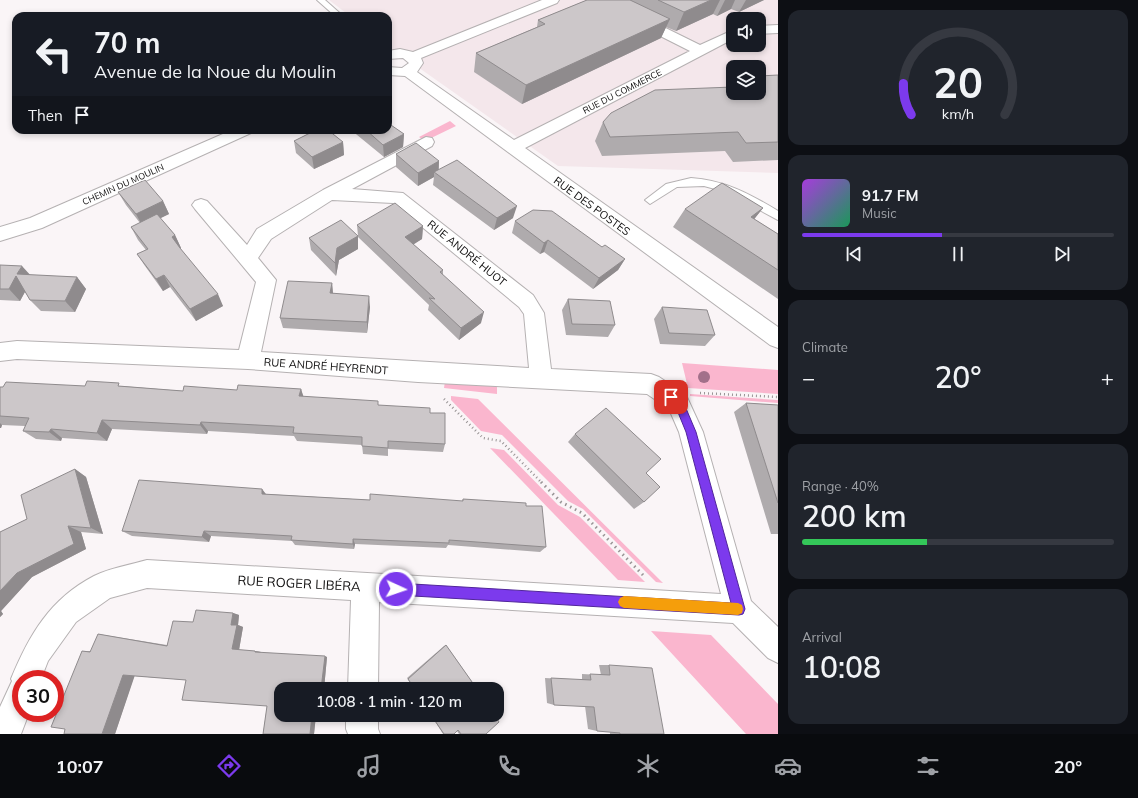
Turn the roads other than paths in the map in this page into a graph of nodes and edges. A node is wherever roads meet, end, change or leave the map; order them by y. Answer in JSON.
{"nodes":[{"id":1,"x":320,"y":0,"type":"edge"},
{"id":2,"x":553,"y":0,"type":"edge"},
{"id":3,"x":599,"y":0,"type":"edge"},
{"id":4,"x":335,"y":12,"type":"edge"},
{"id":5,"x":778,"y":29,"type":"edge"},
{"id":6,"x":766,"y":30,"type":"edge"},
{"id":7,"x":726,"y":38,"type":"edge"},
{"id":8,"x":701,"y":51,"type":"junction"},
{"id":9,"x":392,"y":54,"type":"edge"},
{"id":10,"x":412,"y":57,"type":"junction"},
{"id":11,"x":407,"y":71,"type":"junction"},
{"id":12,"x":392,"y":72,"type":"edge"},
{"id":13,"x":236,"y":134,"type":"edge"},
{"id":14,"x":426,"y":142,"type":"dead end"},
{"id":15,"x":512,"y":148,"type":"junction"},
{"id":16,"x":329,"y":194,"type":"junction"},
{"id":17,"x":650,"y":200,"type":"dead end"},
{"id":18,"x":201,"y":205,"type":"dead end"},
{"id":19,"x":778,"y":216,"type":"edge"},
{"id":20,"x":0,"y":234,"type":"edge"},
{"id":21,"x":247,"y":258,"type":"junction"},
{"id":22,"x":778,"y":339,"type":"edge"},
{"id":23,"x":0,"y":352,"type":"edge"},
{"id":24,"x":248,"y":360,"type":"junction"},
{"id":25,"x":541,"y":379,"type":"junction"},
{"id":26,"x":365,"y":587,"type":"junction"},
{"id":27,"x":739,"y":609,"type":"junction"},
{"id":28,"x":778,"y":648,"type":"edge"},
{"id":29,"x":30,"y":670,"type":"edge"},
{"id":30,"x":363,"y":682,"type":"edge"},
{"id":31,"x":12,"y":716,"type":"edge"},
{"id":32,"x":363,"y":722,"type":"edge"},
{"id":33,"x":5,"y":734,"type":"edge"},
{"id":34,"x":364,"y":734,"type":"edge"}],
"edges":[{"from":1,"to":4,"type":"lane"},
{"from":2,"to":10,"type":"street"},
{"from":3,"to":8,"type":"street"},
{"from":5,"to":6,"type":"street"},
{"from":7,"to":8,"type":"street","name":"RUE DU COMMERCE"},
{"from":8,"to":15,"type":"street","name":"RUE DU COMMERCE"},
{"from":9,"to":10,"type":"street"},
{"from":10,"to":11,"type":"street"},
{"from":11,"to":12,"type":"street"},
{"from":11,"to":15,"type":"street","name":"RUE DES POSTES"},
{"from":13,"to":20,"type":"street","name":"CHEMIN DU MOULIN"},
{"from":14,"to":16,"type":"street"},
{"from":15,"to":22,"type":"street","name":"RUE DES POSTES"},
{"from":16,"to":21,"type":"street"},
{"from":16,"to":25,"type":"street","name":"RUE ANDRÉ HUOT"},
{"from":17,"to":19,"type":"lane"},
{"from":18,"to":21,"type":"street"},
{"from":21,"to":24,"type":"street"},
{"from":23,"to":24,"type":"street","name":"RUE ANDRÉ HEYRENDT"},
{"from":24,"to":25,"type":"street","name":"RUE ANDRÉ HEYRENDT"},
{"from":25,"to":27,"type":"street","name":"RUE ANDRÉ HEYRENDT"},
{"from":26,"to":27,"type":"street","name":"RUE ROGER LIBÉRA"},
{"from":26,"to":29,"type":"street","name":"RUE ROGER LIBÉRA"},
{"from":26,"to":30,"type":"street"},
{"from":27,"to":28,"type":"street"},
{"from":31,"to":33,"type":"street"},
{"from":32,"to":34,"type":"street"}]}
